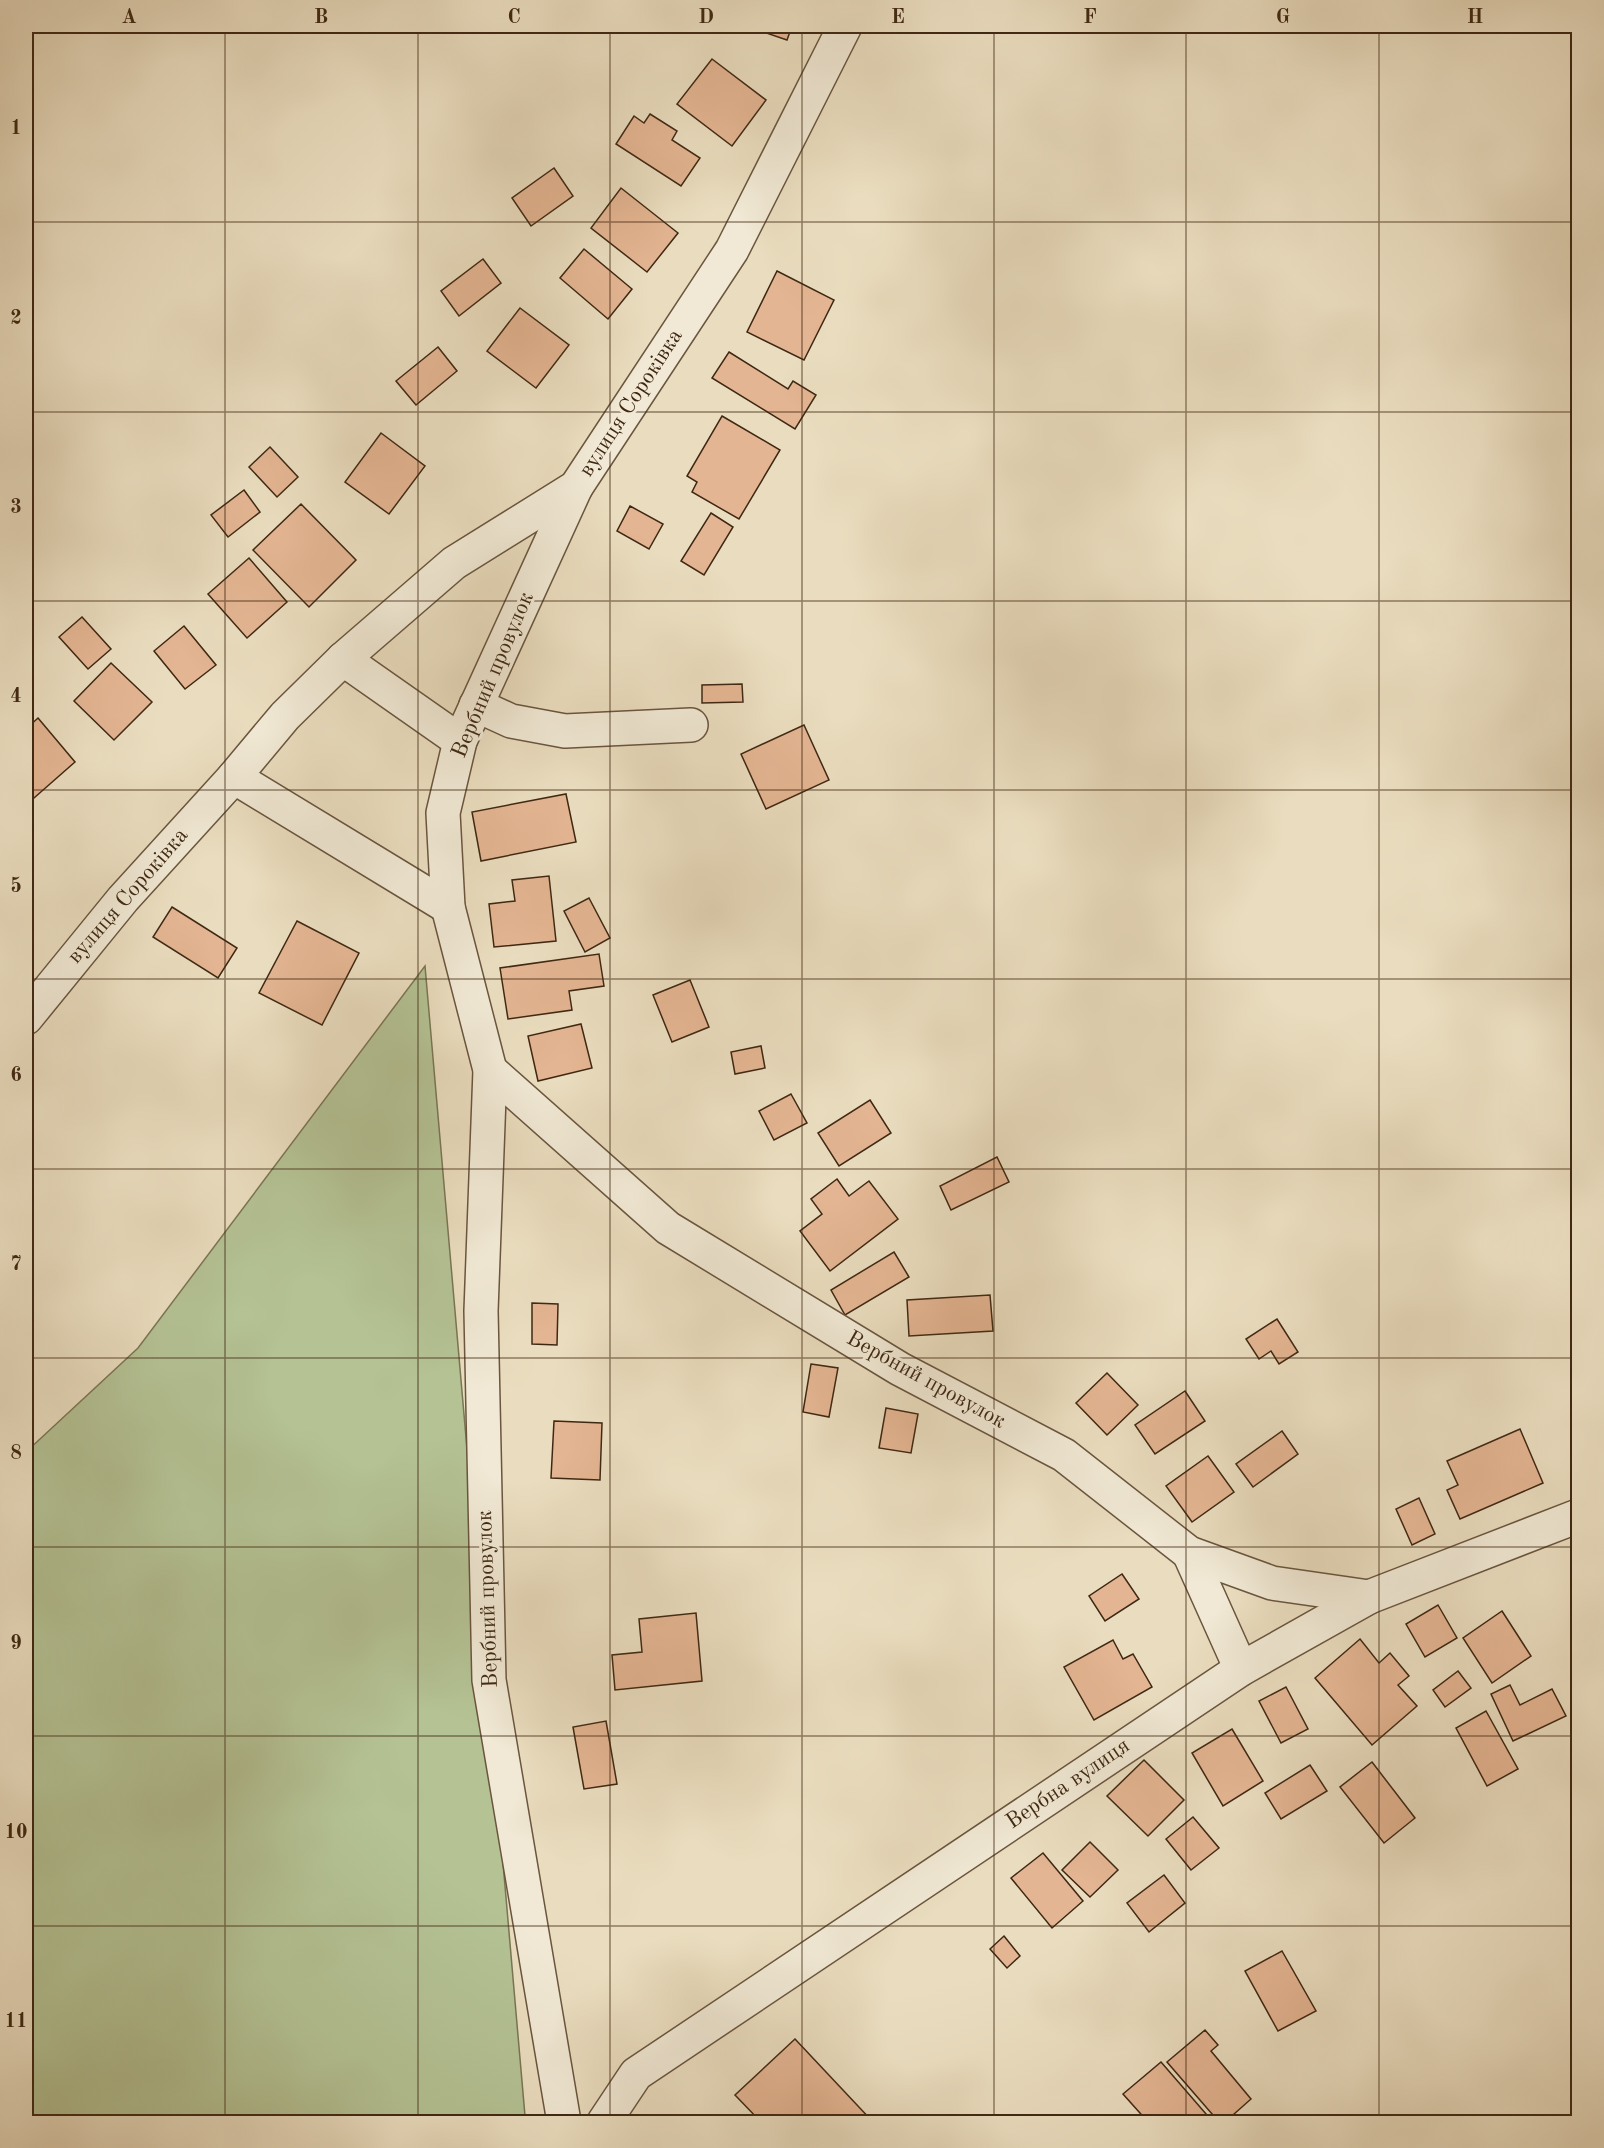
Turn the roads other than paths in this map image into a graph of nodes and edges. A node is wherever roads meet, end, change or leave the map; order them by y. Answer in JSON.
{"nodes":[{"id":1,"x":845,"y":26,"type":"edge"},
{"id":2,"x":576,"y":487,"type":"junction"},
{"id":3,"x":343,"y":660,"type":"junction"},
{"id":4,"x":476,"y":705,"type":"junction"},
{"id":5,"x":691,"y":725,"type":"dead end"},
{"id":6,"x":460,"y":741,"type":"junction"},
{"id":7,"x":234,"y":777,"type":"junction"},
{"id":8,"x":448,"y":907,"type":"junction"},
{"id":9,"x":26,"y":1018,"type":"edge"},
{"id":10,"x":490,"y":1070,"type":"junction"},
{"id":11,"x":1578,"y":1516,"type":"edge"},
{"id":12,"x":1189,"y":1553,"type":"junction"},
{"id":13,"x":1369,"y":1598,"type":"junction"},
{"id":14,"x":1241,"y":1669,"type":"junction"},
{"id":15,"x":564,"y":2122,"type":"edge"},
{"id":16,"x":604,"y":2122,"type":"edge"}],
"edges":[{"from":1,"to":2,"type":"street","name":"вулиця Сороківка"},
{"from":2,"to":3,"type":"street","name":"вулиця Сороківка"},
{"from":2,"to":4,"type":"street","name":"Вербний провулок"},
{"from":3,"to":6,"type":"street"},
{"from":3,"to":7,"type":"street","name":"вулиця Сороківка"},
{"from":4,"to":5,"type":"street"},
{"from":4,"to":6,"type":"street","name":"Вербний провулок"},
{"from":6,"to":8,"type":"street","name":"Вербний провулок"},
{"from":7,"to":8,"type":"street"},
{"from":7,"to":9,"type":"street","name":"вулиця Сороківка"},
{"from":8,"to":10,"type":"street","name":"Вербний провулок"},
{"from":10,"to":12,"type":"street","name":"Вербний провулок"},
{"from":10,"to":15,"type":"street","name":"Вербний провулок"},
{"from":11,"to":13,"type":"street","name":"Вербна вулиця"},
{"from":12,"to":13,"type":"street","name":"Вербний провулок"},
{"from":12,"to":14,"type":"street"},
{"from":13,"to":14,"type":"street","name":"Вербна вулиця"},
{"from":14,"to":16,"type":"street","name":"Вербна вулиця"}]}
